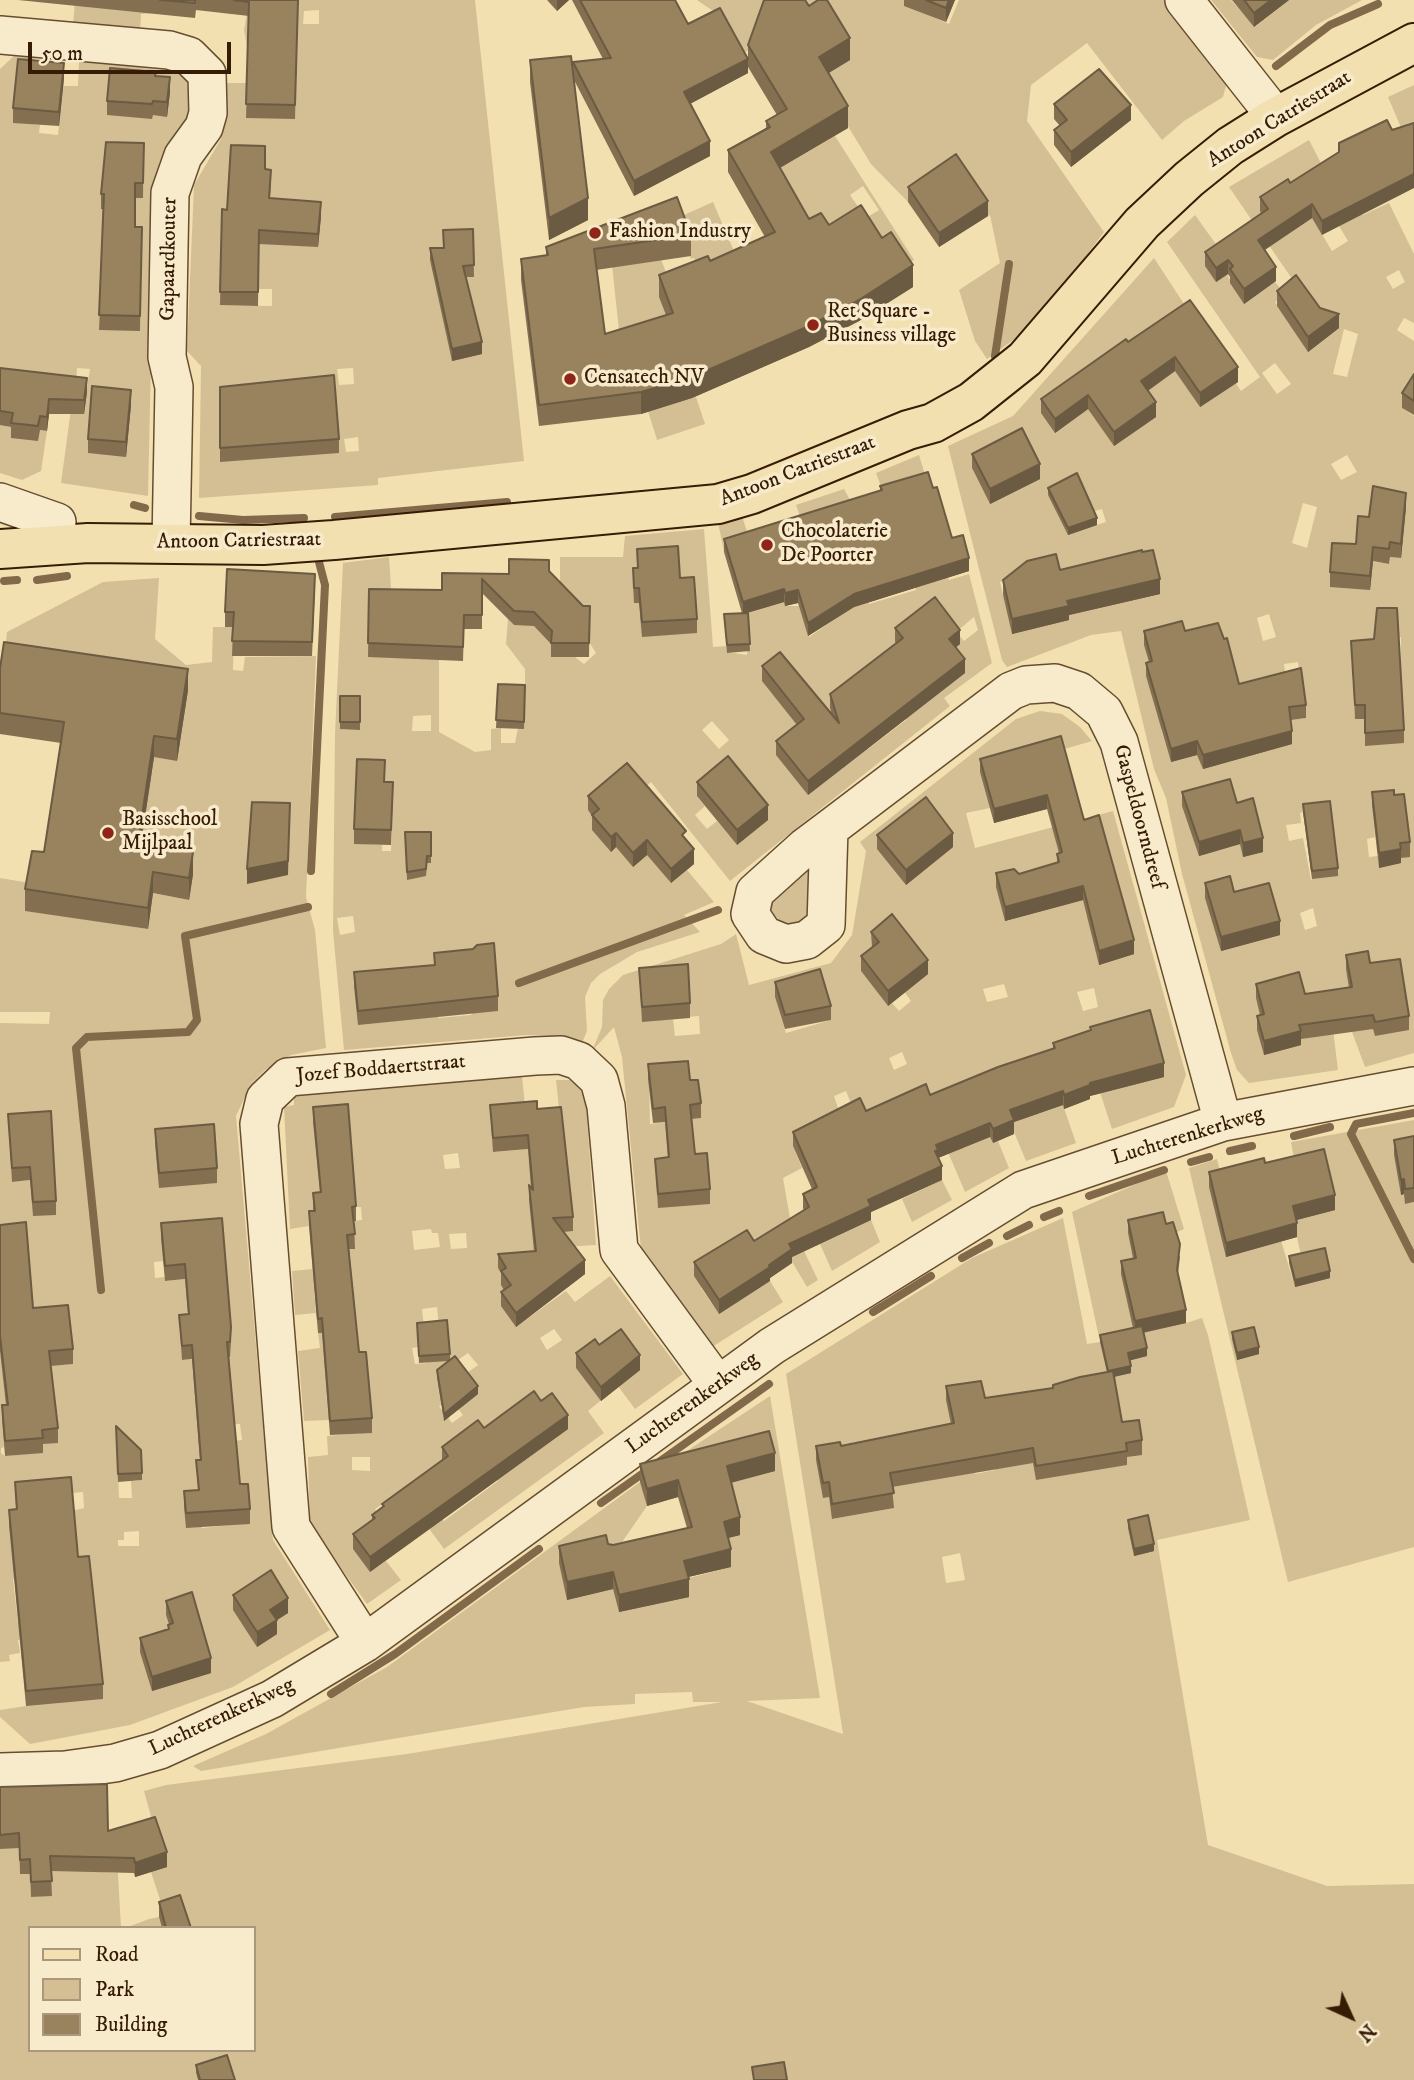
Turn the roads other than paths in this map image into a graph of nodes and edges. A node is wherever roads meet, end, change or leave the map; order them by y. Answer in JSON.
{"nodes":[{"id":1,"x":1184,"y":0,"type":"edge"},
{"id":2,"x":0,"y":35,"type":"edge"},
{"id":3,"x":1414,"y":43,"type":"edge"},
{"id":4,"x":1276,"y":117,"type":"junction"},
{"id":5,"x":0,"y":502,"type":"edge"},
{"id":6,"x":57,"y":522,"type":"dead end"},
{"id":7,"x":171,"y":543,"type":"junction"},
{"id":8,"x":0,"y":550,"type":"edge"},
{"id":9,"x":829,"y":829,"type":"dead end"},
{"id":10,"x":1414,"y":1086,"type":"edge"},
{"id":11,"x":1223,"y":1122,"type":"junction"},
{"id":12,"x":718,"y":1385,"type":"junction"},
{"id":13,"x":365,"y":1643,"type":"junction"},
{"id":14,"x":0,"y":1772,"type":"edge"}],
"edges":[{"from":1,"to":4,"type":"street"},
{"from":2,"to":7,"type":"street","name":"Gapaardkouter"},
{"from":3,"to":4,"type":"main road","name":"Antoon Catriestraat"},
{"from":4,"to":7,"type":"main road","name":"Antoon Catriestraat"},
{"from":5,"to":6,"type":"street"},
{"from":7,"to":8,"type":"main road","name":"Antoon Catriestraat"},
{"from":9,"to":11,"type":"street","name":"Gaspeldoorndreef"},
{"from":10,"to":11,"type":"street","name":"Luchterenkerkweg"},
{"from":11,"to":12,"type":"street","name":"Luchterenkerkweg"},
{"from":12,"to":13,"type":"street","name":"Luchterenkerkweg"},
{"from":12,"to":13,"type":"street","name":"Jozef Boddaertstraat"},
{"from":13,"to":14,"type":"street","name":"Luchterenkerkweg"}]}
